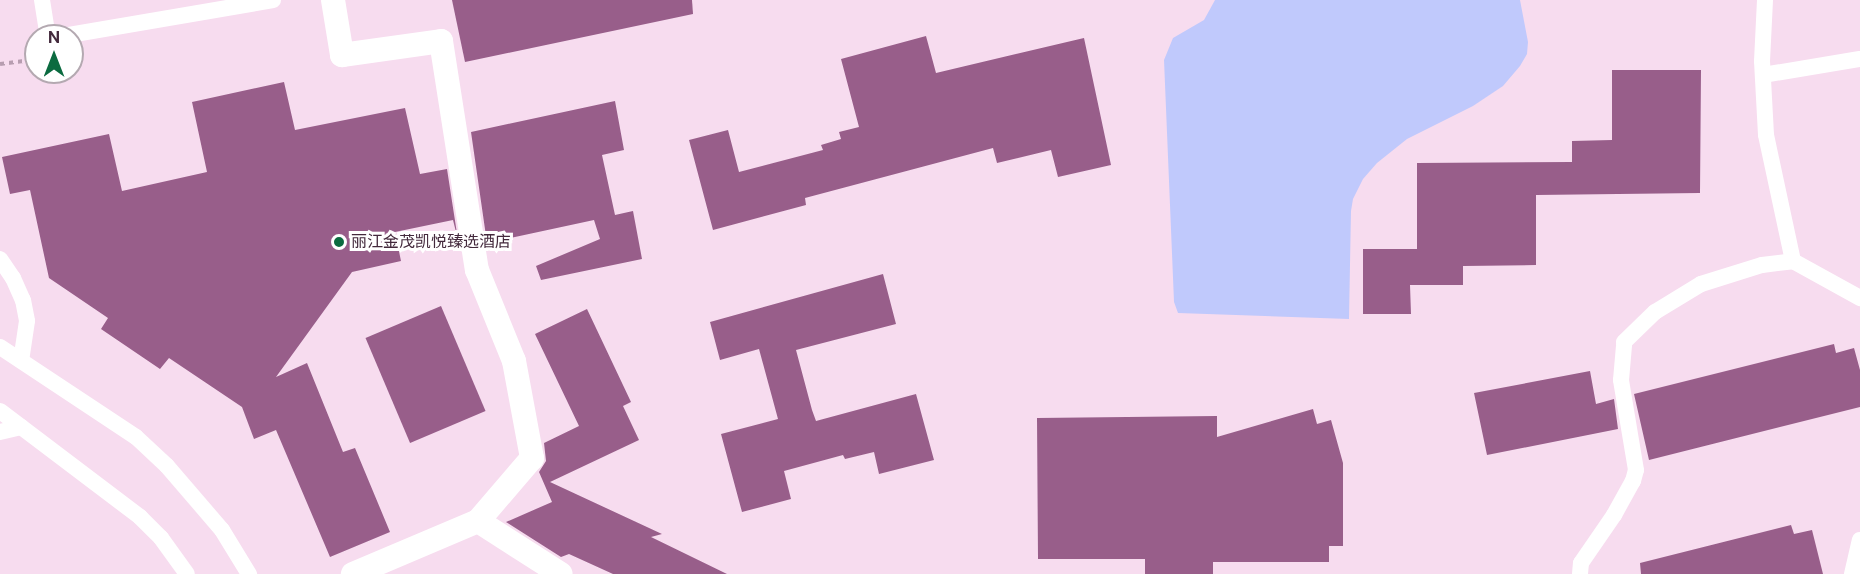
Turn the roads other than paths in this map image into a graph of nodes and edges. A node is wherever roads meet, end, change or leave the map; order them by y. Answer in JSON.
{"nodes":[{"id":1,"x":42,"y":0,"type":"edge"},
{"id":2,"x":273,"y":0,"type":"edge"},
{"id":3,"x":333,"y":0,"type":"edge"},
{"id":4,"x":1765,"y":0,"type":"edge"},
{"id":5,"x":46,"y":24,"type":"edge"},
{"id":6,"x":84,"y":32,"type":"edge"},
{"id":7,"x":1860,"y":59,"type":"edge"},
{"id":8,"x":1763,"y":75,"type":"junction"},
{"id":9,"x":0,"y":259,"type":"edge"},
{"id":10,"x":1793,"y":261,"type":"junction"},
{"id":11,"x":1860,"y":298,"type":"edge"},
{"id":12,"x":0,"y":347,"type":"edge"},
{"id":13,"x":21,"y":361,"type":"junction"},
{"id":14,"x":0,"y":411,"type":"edge"},
{"id":15,"x":21,"y":427,"type":"junction"},
{"id":16,"x":0,"y":432,"type":"edge"},
{"id":17,"x":478,"y":521,"type":"junction"},
{"id":18,"x":1860,"y":540,"type":"edge"},
{"id":19,"x":188,"y":574,"type":"edge"},
{"id":20,"x":249,"y":574,"type":"edge"},
{"id":21,"x":353,"y":574,"type":"edge"},
{"id":22,"x":561,"y":574,"type":"edge"},
{"id":23,"x":1580,"y":574,"type":"edge"},
{"id":24,"x":1852,"y":574,"type":"edge"}],
"edges":[{"from":1,"to":5,"type":"lane"},
{"from":2,"to":6,"type":"lane"},
{"from":3,"to":17,"type":"street"},
{"from":4,"to":8,"type":"lane"},
{"from":7,"to":8,"type":"lane"},
{"from":8,"to":10,"type":"lane"},
{"from":9,"to":13,"type":"lane"},
{"from":10,"to":11,"type":"lane"},
{"from":10,"to":23,"type":"lane"},
{"from":12,"to":13,"type":"lane"},
{"from":13,"to":20,"type":"lane"},
{"from":14,"to":15,"type":"lane"},
{"from":15,"to":16,"type":"lane"},
{"from":15,"to":19,"type":"lane"},
{"from":17,"to":21,"type":"street"},
{"from":17,"to":22,"type":"street"},
{"from":18,"to":24,"type":"lane"}]}
